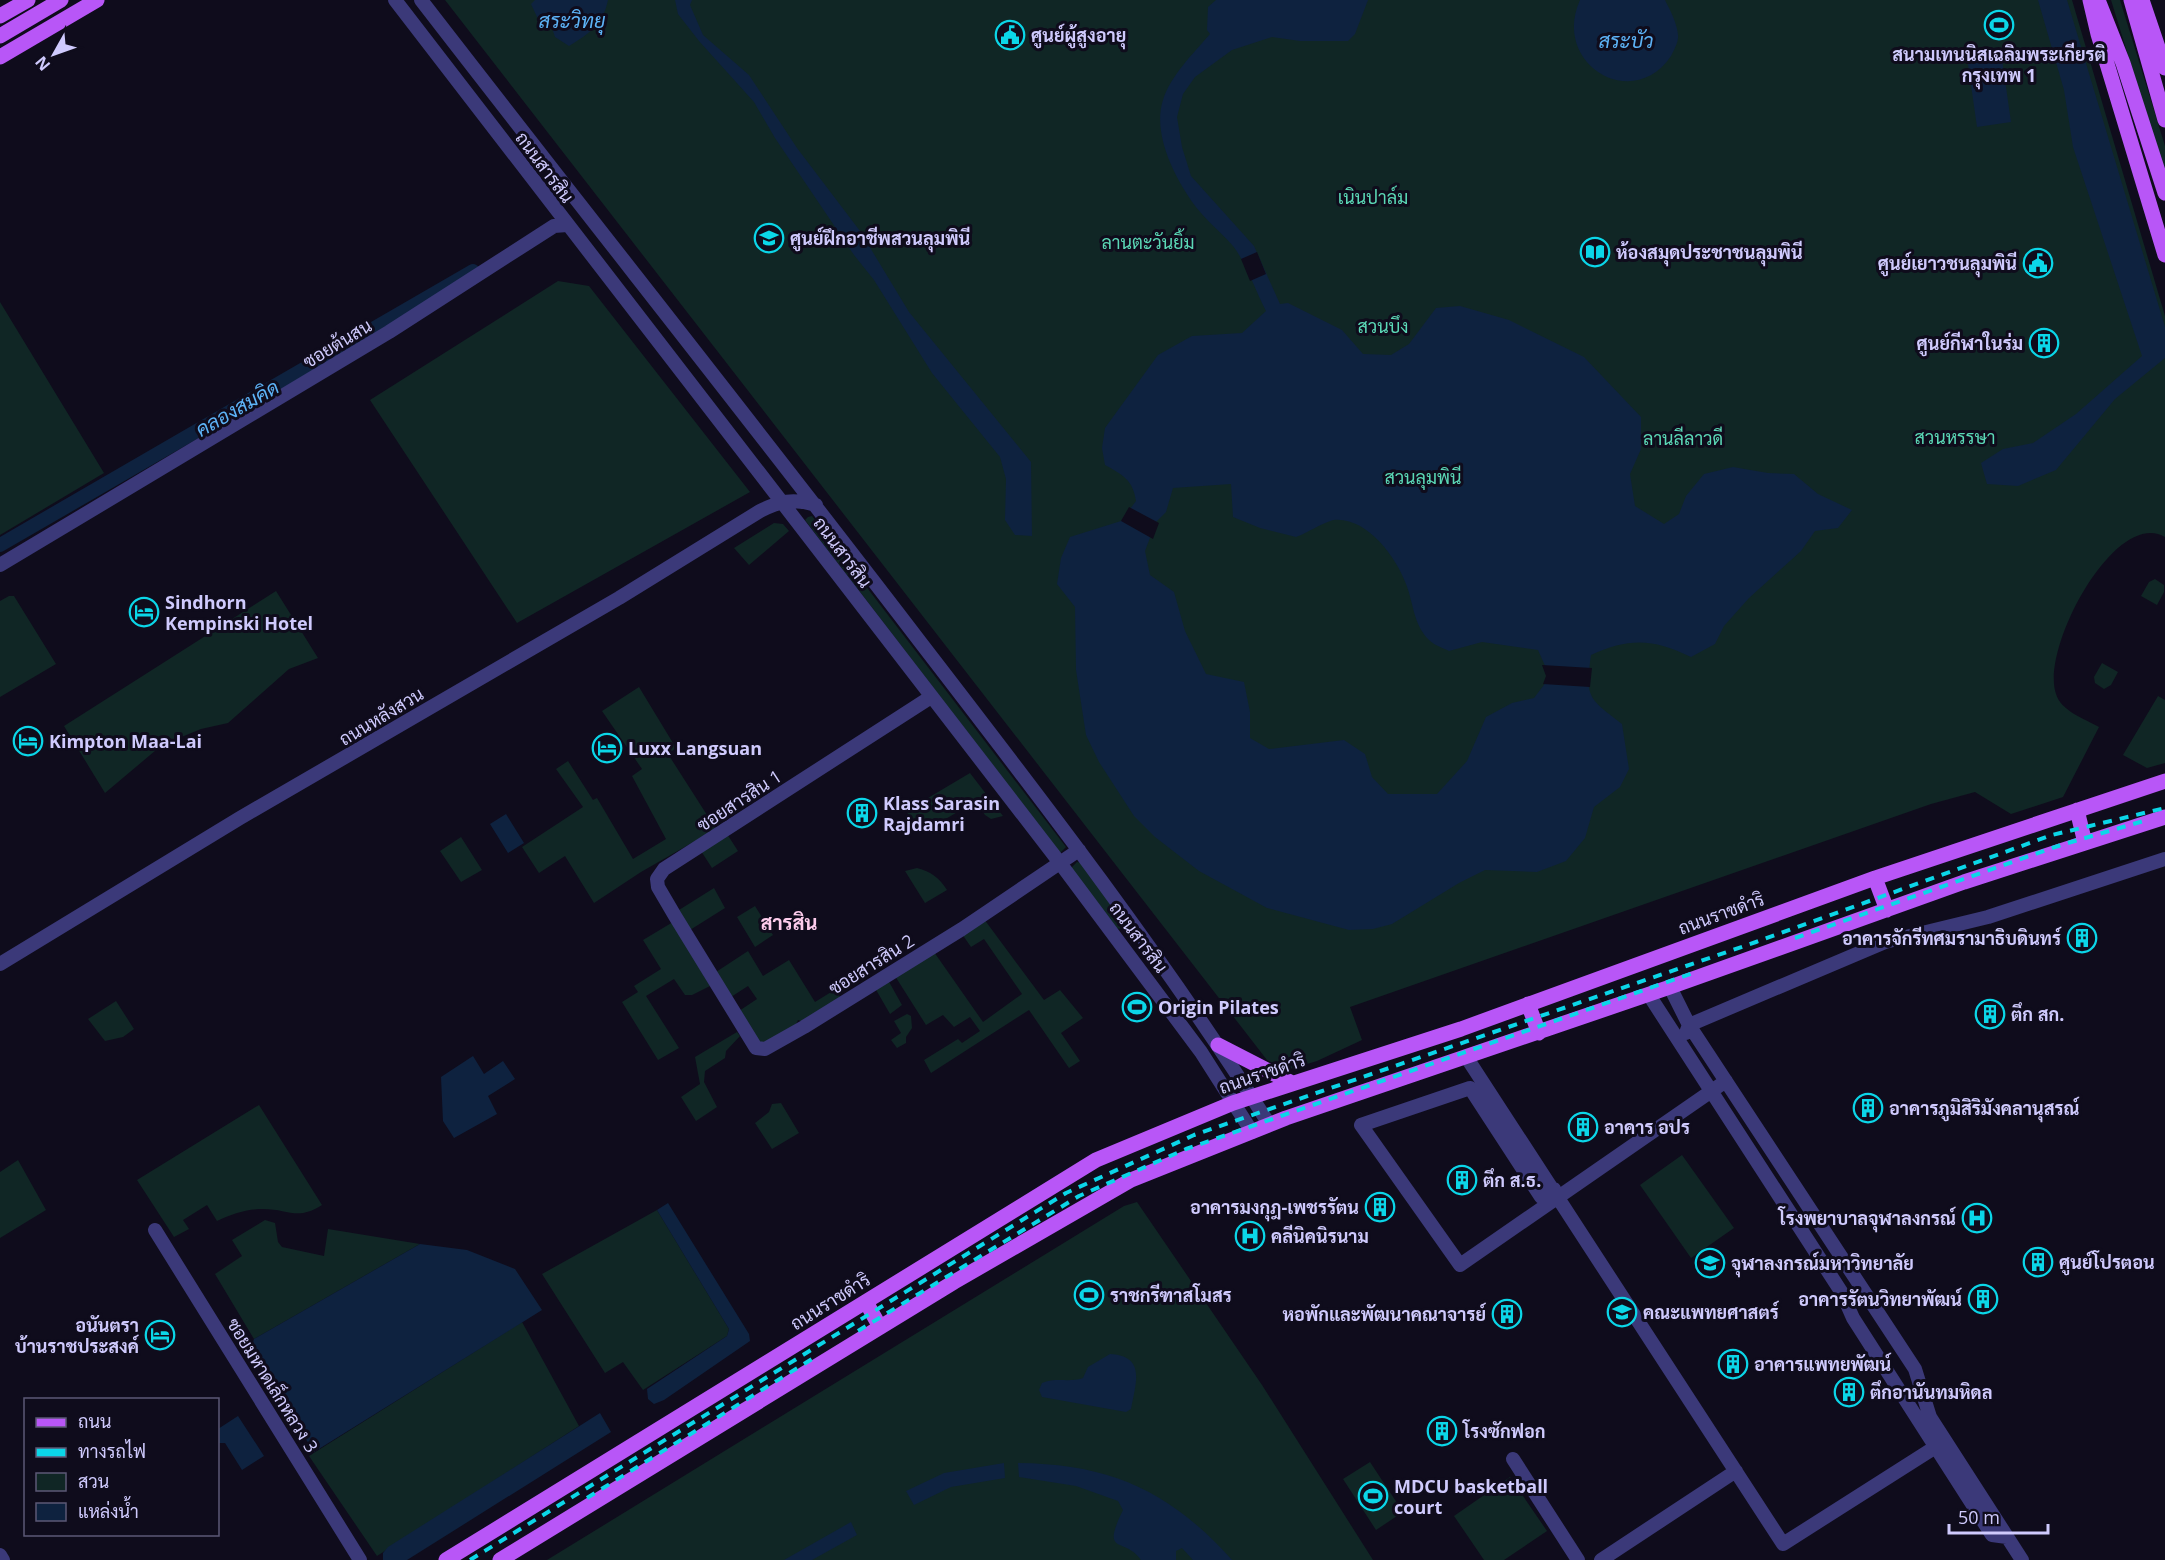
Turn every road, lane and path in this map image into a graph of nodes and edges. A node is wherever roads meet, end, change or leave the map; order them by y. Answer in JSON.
{"nodes":[{"id":1,"x":61,"y":0,"type":"edge"},
{"id":2,"x":97,"y":0,"type":"edge"},
{"id":3,"x":395,"y":0,"type":"edge"},
{"id":4,"x":421,"y":0,"type":"edge"},
{"id":5,"x":2090,"y":0,"type":"edge"},
{"id":6,"x":2098,"y":0,"type":"edge"},
{"id":7,"x":2131,"y":0,"type":"edge"},
{"id":8,"x":2142,"y":0,"type":"edge"},
{"id":9,"x":24,"y":2,"type":"edge"},
{"id":10,"x":0,"y":16,"type":"edge"},
{"id":11,"x":28,"y":19,"type":"junction"},
{"id":12,"x":0,"y":36,"type":"edge"},
{"id":13,"x":0,"y":57,"type":"edge"},
{"id":14,"x":2165,"y":68,"type":"edge"},
{"id":15,"x":2165,"y":120,"type":"edge"},
{"id":16,"x":2165,"y":193,"type":"edge"},
{"id":17,"x":567,"y":225,"type":"junction"},
{"id":18,"x":2165,"y":255,"type":"edge"},
{"id":19,"x":781,"y":501,"type":"junction"},
{"id":20,"x":816,"y":505,"type":"junction"},
{"id":21,"x":0,"y":565,"type":"edge"},
{"id":22,"x":931,"y":697,"type":"junction"},
{"id":23,"x":2165,"y":782,"type":"edge"},
{"id":24,"x":2077,"y":810,"type":"junction"},
{"id":25,"x":2165,"y":817,"type":"edge"},
{"id":26,"x":2085,"y":843,"type":"junction"},
{"id":27,"x":1079,"y":850,"type":"junction"},
{"id":28,"x":2165,"y":859,"type":"edge"},
{"id":29,"x":1060,"y":863,"type":"junction"},
{"id":30,"x":1875,"y":878,"type":"junction"},
{"id":31,"x":1887,"y":910,"type":"junction"},
{"id":32,"x":1136,"y":929,"type":"junction"},
{"id":33,"x":1121,"y":942,"type":"junction"},
{"id":34,"x":1150,"y":949,"type":"junction"},
{"id":35,"x":0,"y":964,"type":"edge"},
{"id":36,"x":1137,"y":964,"type":"junction"},
{"id":37,"x":707,"y":970,"type":"joint"},
{"id":38,"x":1670,"y":987,"type":"junction"},
{"id":39,"x":1649,"y":995,"type":"junction"},
{"id":40,"x":1528,"y":1004,"type":"junction"},
{"id":41,"x":1689,"y":1025,"type":"junction"},
{"id":42,"x":1539,"y":1033,"type":"junction"},
{"id":43,"x":1218,"y":1045,"type":"junction"},
{"id":44,"x":1681,"y":1045,"type":"junction"},
{"id":45,"x":1467,"y":1058,"type":"junction"},
{"id":46,"x":1726,"y":1081,"type":"junction"},
{"id":47,"x":1292,"y":1083,"type":"junction"},
{"id":48,"x":1711,"y":1091,"type":"junction"},
{"id":49,"x":1251,"y":1097,"type":"junction"},
{"id":50,"x":1233,"y":1103,"type":"junction"},
{"id":51,"x":1269,"y":1124,"type":"junction"},
{"id":52,"x":1252,"y":1132,"type":"junction"},
{"id":53,"x":1557,"y":1194,"type":"junction"},
{"id":54,"x":155,"y":1230,"type":"dead end"},
{"id":55,"x":866,"y":1302,"type":"junction"},
{"id":56,"x":1879,"y":1313,"type":"junction"},
{"id":57,"x":880,"y":1327,"type":"junction"},
{"id":58,"x":1858,"y":1327,"type":"junction"},
{"id":59,"x":1918,"y":1377,"type":"junction"},
{"id":60,"x":1899,"y":1389,"type":"junction"},
{"id":61,"x":1940,"y":1444,"type":"junction"},
{"id":62,"x":633,"y":1445,"type":"junction"},
{"id":63,"x":1513,"y":1459,"type":"dead end"},
{"id":64,"x":648,"y":1469,"type":"junction"},
{"id":65,"x":1736,"y":1471,"type":"junction"},
{"id":66,"x":0,"y":1555,"type":"edge"},
{"id":67,"x":3,"y":1560,"type":"edge"},
{"id":68,"x":360,"y":1560,"type":"edge"},
{"id":69,"x":446,"y":1560,"type":"edge"},
{"id":70,"x":500,"y":1560,"type":"edge"},
{"id":71,"x":1578,"y":1560,"type":"edge"},
{"id":72,"x":1601,"y":1560,"type":"edge"},
{"id":73,"x":2022,"y":1560,"type":"edge"}],
"edges":[{"from":1,"to":11,"type":"main road"},
{"from":2,"to":13,"type":"main road"},
{"from":3,"to":17,"type":"street","name":"ถนนสารสิน"},
{"from":4,"to":20,"type":"street","name":"ถนนสารสิน"},
{"from":5,"to":18,"type":"main road"},
{"from":6,"to":16,"type":"main road"},
{"from":7,"to":15,"type":"main road"},
{"from":8,"to":14,"type":"main road"},
{"from":9,"to":10,"type":"main road"},
{"from":9,"to":11,"type":"main road"},
{"from":11,"to":12,"type":"main road"},
{"from":17,"to":19,"type":"street","name":"ถนนสารสิน"},
{"from":17,"to":21,"type":"street","name":"ซอยต้นสน"},
{"from":19,"to":20,"type":"street"},
{"from":19,"to":22,"type":"street","name":"ถนนสารสิน"},
{"from":19,"to":35,"type":"street","name":"ถนนหลังสวน"},
{"from":20,"to":27,"type":"street","name":"ถนนสารสิน"},
{"from":22,"to":29,"type":"street","name":"ถนนสารสิน"},
{"from":22,"to":37,"type":"street","name":"ซอยสารสิน 1"},
{"from":23,"to":24,"type":"main road","name":"ถนนราชดำริ"},
{"from":24,"to":26,"type":"main road"},
{"from":24,"to":30,"type":"main road","name":"ถนนราชดำริ"},
{"from":25,"to":26,"type":"main road"},
{"from":26,"to":31,"type":"main road"},
{"from":27,"to":29,"type":"street","name":"ซอยสารสิน 2"},
{"from":27,"to":32,"type":"street","name":"ถนนสารสิน"},
{"from":28,"to":41,"type":"street"},
{"from":29,"to":33,"type":"street","name":"ถนนสารสิน"},
{"from":29,"to":37,"type":"street","name":"ซอยสารสิน 2"},
{"from":30,"to":31,"type":"main road"},
{"from":30,"to":40,"type":"main road","name":"ถนนราชดำริ"},
{"from":31,"to":38,"type":"main road"},
{"from":32,"to":33,"type":"street"},
{"from":32,"to":34,"type":"street","name":"ถนนสารสิน"},
{"from":33,"to":36,"type":"street","name":"ถนนสารสิน"},
{"from":34,"to":36,"type":"street"},
{"from":34,"to":43,"type":"street","name":"ถนนสารสิน"},
{"from":36,"to":50,"type":"street","name":"ถนนสารสิน"},
{"from":38,"to":39,"type":"main road"},
{"from":38,"to":41,"type":"street"},
{"from":39,"to":42,"type":"main road"},
{"from":39,"to":44,"type":"street"},
{"from":40,"to":42,"type":"main road"},
{"from":40,"to":47,"type":"main road","name":"ถนนราชดำริ"},
{"from":41,"to":44,"type":"street"},
{"from":41,"to":46,"type":"street"},
{"from":42,"to":45,"type":"main road"},
{"from":43,"to":47,"type":"main road"},
{"from":43,"to":49,"type":"street","name":"ถนนสารสิน"},
{"from":44,"to":48,"type":"street"},
{"from":45,"to":51,"type":"main road"},
{"from":45,"to":53,"type":"street"},
{"from":46,"to":48,"type":"street"},
{"from":46,"to":56,"type":"street"},
{"from":47,"to":49,"type":"main road","name":"ถนนราชดำริ"},
{"from":48,"to":53,"type":"street"},
{"from":48,"to":58,"type":"street"},
{"from":49,"to":50,"type":"main road","name":"ถนนราชดำริ"},
{"from":49,"to":51,"type":"street","name":"ถนนสารสิน"},
{"from":50,"to":52,"type":"street","name":"ถนนสารสิน"},
{"from":50,"to":55,"type":"main road","name":"ถนนราชดำริ"},
{"from":51,"to":52,"type":"main road"},
{"from":52,"to":57,"type":"main road"},
{"from":53,"to":53,"type":"street"},
{"from":53,"to":65,"type":"street"},
{"from":54,"to":68,"type":"street","name":"ซอยมหาดเล็กหลวง 3"},
{"from":55,"to":57,"type":"main road"},
{"from":55,"to":62,"type":"main road","name":"ถนนราชดำริ"},
{"from":56,"to":58,"type":"street"},
{"from":56,"to":59,"type":"street"},
{"from":57,"to":64,"type":"main road"},
{"from":58,"to":60,"type":"street"},
{"from":59,"to":60,"type":"street"},
{"from":59,"to":61,"type":"street"},
{"from":60,"to":61,"type":"street"},
{"from":61,"to":65,"type":"street"},
{"from":61,"to":73,"type":"street"},
{"from":62,"to":64,"type":"main road"},
{"from":62,"to":69,"type":"main road","name":"ถนนราชดำริ"},
{"from":63,"to":71,"type":"street"},
{"from":64,"to":70,"type":"main road"},
{"from":65,"to":72,"type":"street"},
{"from":66,"to":67,"type":"street"}]}
